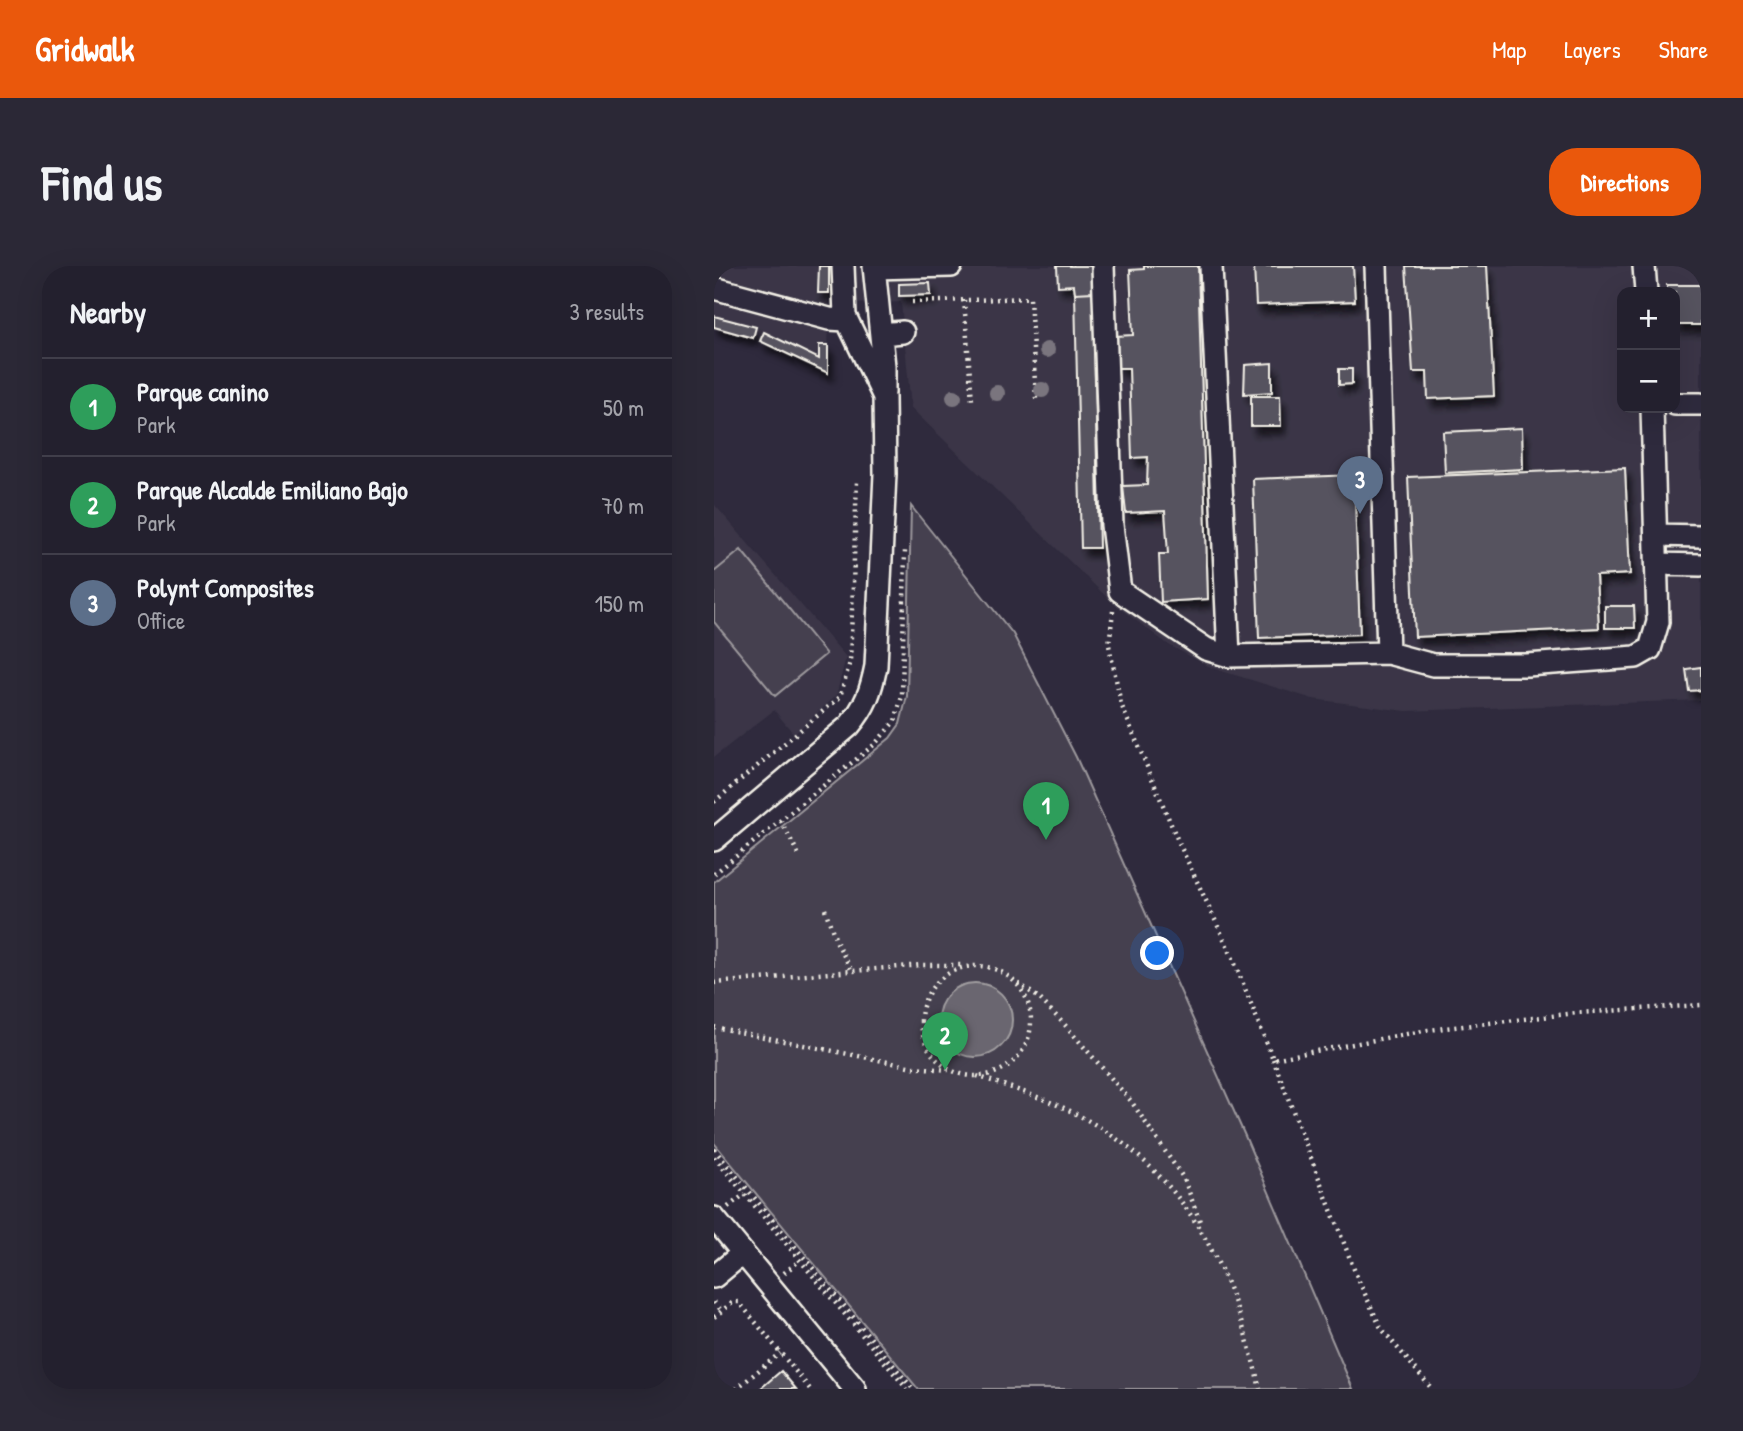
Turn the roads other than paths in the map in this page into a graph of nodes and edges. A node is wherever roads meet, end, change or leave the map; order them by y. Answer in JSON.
{"nodes":[{"id":1,"x":843,"y":266,"type":"edge"},
{"id":2,"x":951,"y":266,"type":"edge"},
{"id":3,"x":1103,"y":266,"type":"edge"},
{"id":4,"x":1211,"y":266,"type":"edge"},
{"id":5,"x":1376,"y":266,"type":"edge"},
{"id":6,"x":1644,"y":266,"type":"edge"},
{"id":7,"x":874,"y":267,"type":"edge"},
{"id":8,"x":1646,"y":287,"type":"edge"},
{"id":9,"x":714,"y":288,"type":"edge"},
{"id":10,"x":846,"y":320,"type":"junction"},
{"id":11,"x":903,"y":332,"type":"dead end"},
{"id":12,"x":881,"y":334,"type":"junction"},
{"id":13,"x":884,"y":397,"type":"junction"},
{"id":14,"x":1680,"y":404,"type":"edge"},
{"id":15,"x":1701,"y":404,"type":"edge"},
{"id":16,"x":1652,"y":413,"type":"edge"},
{"id":17,"x":1657,"y":535,"type":"junction"},
{"id":18,"x":1701,"y":536,"type":"edge"},
{"id":19,"x":1657,"y":564,"type":"junction"},
{"id":20,"x":1701,"y":565,"type":"edge"},
{"id":21,"x":1388,"y":653,"type":"junction"},
{"id":22,"x":1229,"y":656,"type":"junction"},
{"id":23,"x":714,"y":840,"type":"edge"},
{"id":24,"x":714,"y":1218,"type":"edge"},
{"id":25,"x":743,"y":1252,"type":"junction"},
{"id":26,"x":714,"y":1277,"type":"edge"},
{"id":27,"x":855,"y":1389,"type":"edge"}],
"edges":[{"from":1,"to":10,"type":"street"},
{"from":2,"to":7,"type":"street"},
{"from":3,"to":22,"type":"street"},
{"from":4,"to":22,"type":"street"},
{"from":5,"to":21,"type":"street"},
{"from":6,"to":8,"type":"street"},
{"from":7,"to":12,"type":"street"},
{"from":9,"to":10,"type":"street"},
{"from":10,"to":13,"type":"street"},
{"from":11,"to":12,"type":"street"},
{"from":12,"to":13,"type":"street"},
{"from":13,"to":23,"type":"street"},
{"from":14,"to":15,"type":"street"},
{"from":16,"to":17,"type":"street"},
{"from":17,"to":18,"type":"street"},
{"from":17,"to":19,"type":"street"},
{"from":19,"to":20,"type":"street"},
{"from":19,"to":21,"type":"street"},
{"from":21,"to":22,"type":"street"},
{"from":24,"to":25,"type":"street"},
{"from":25,"to":26,"type":"street"},
{"from":25,"to":27,"type":"street"}]}
